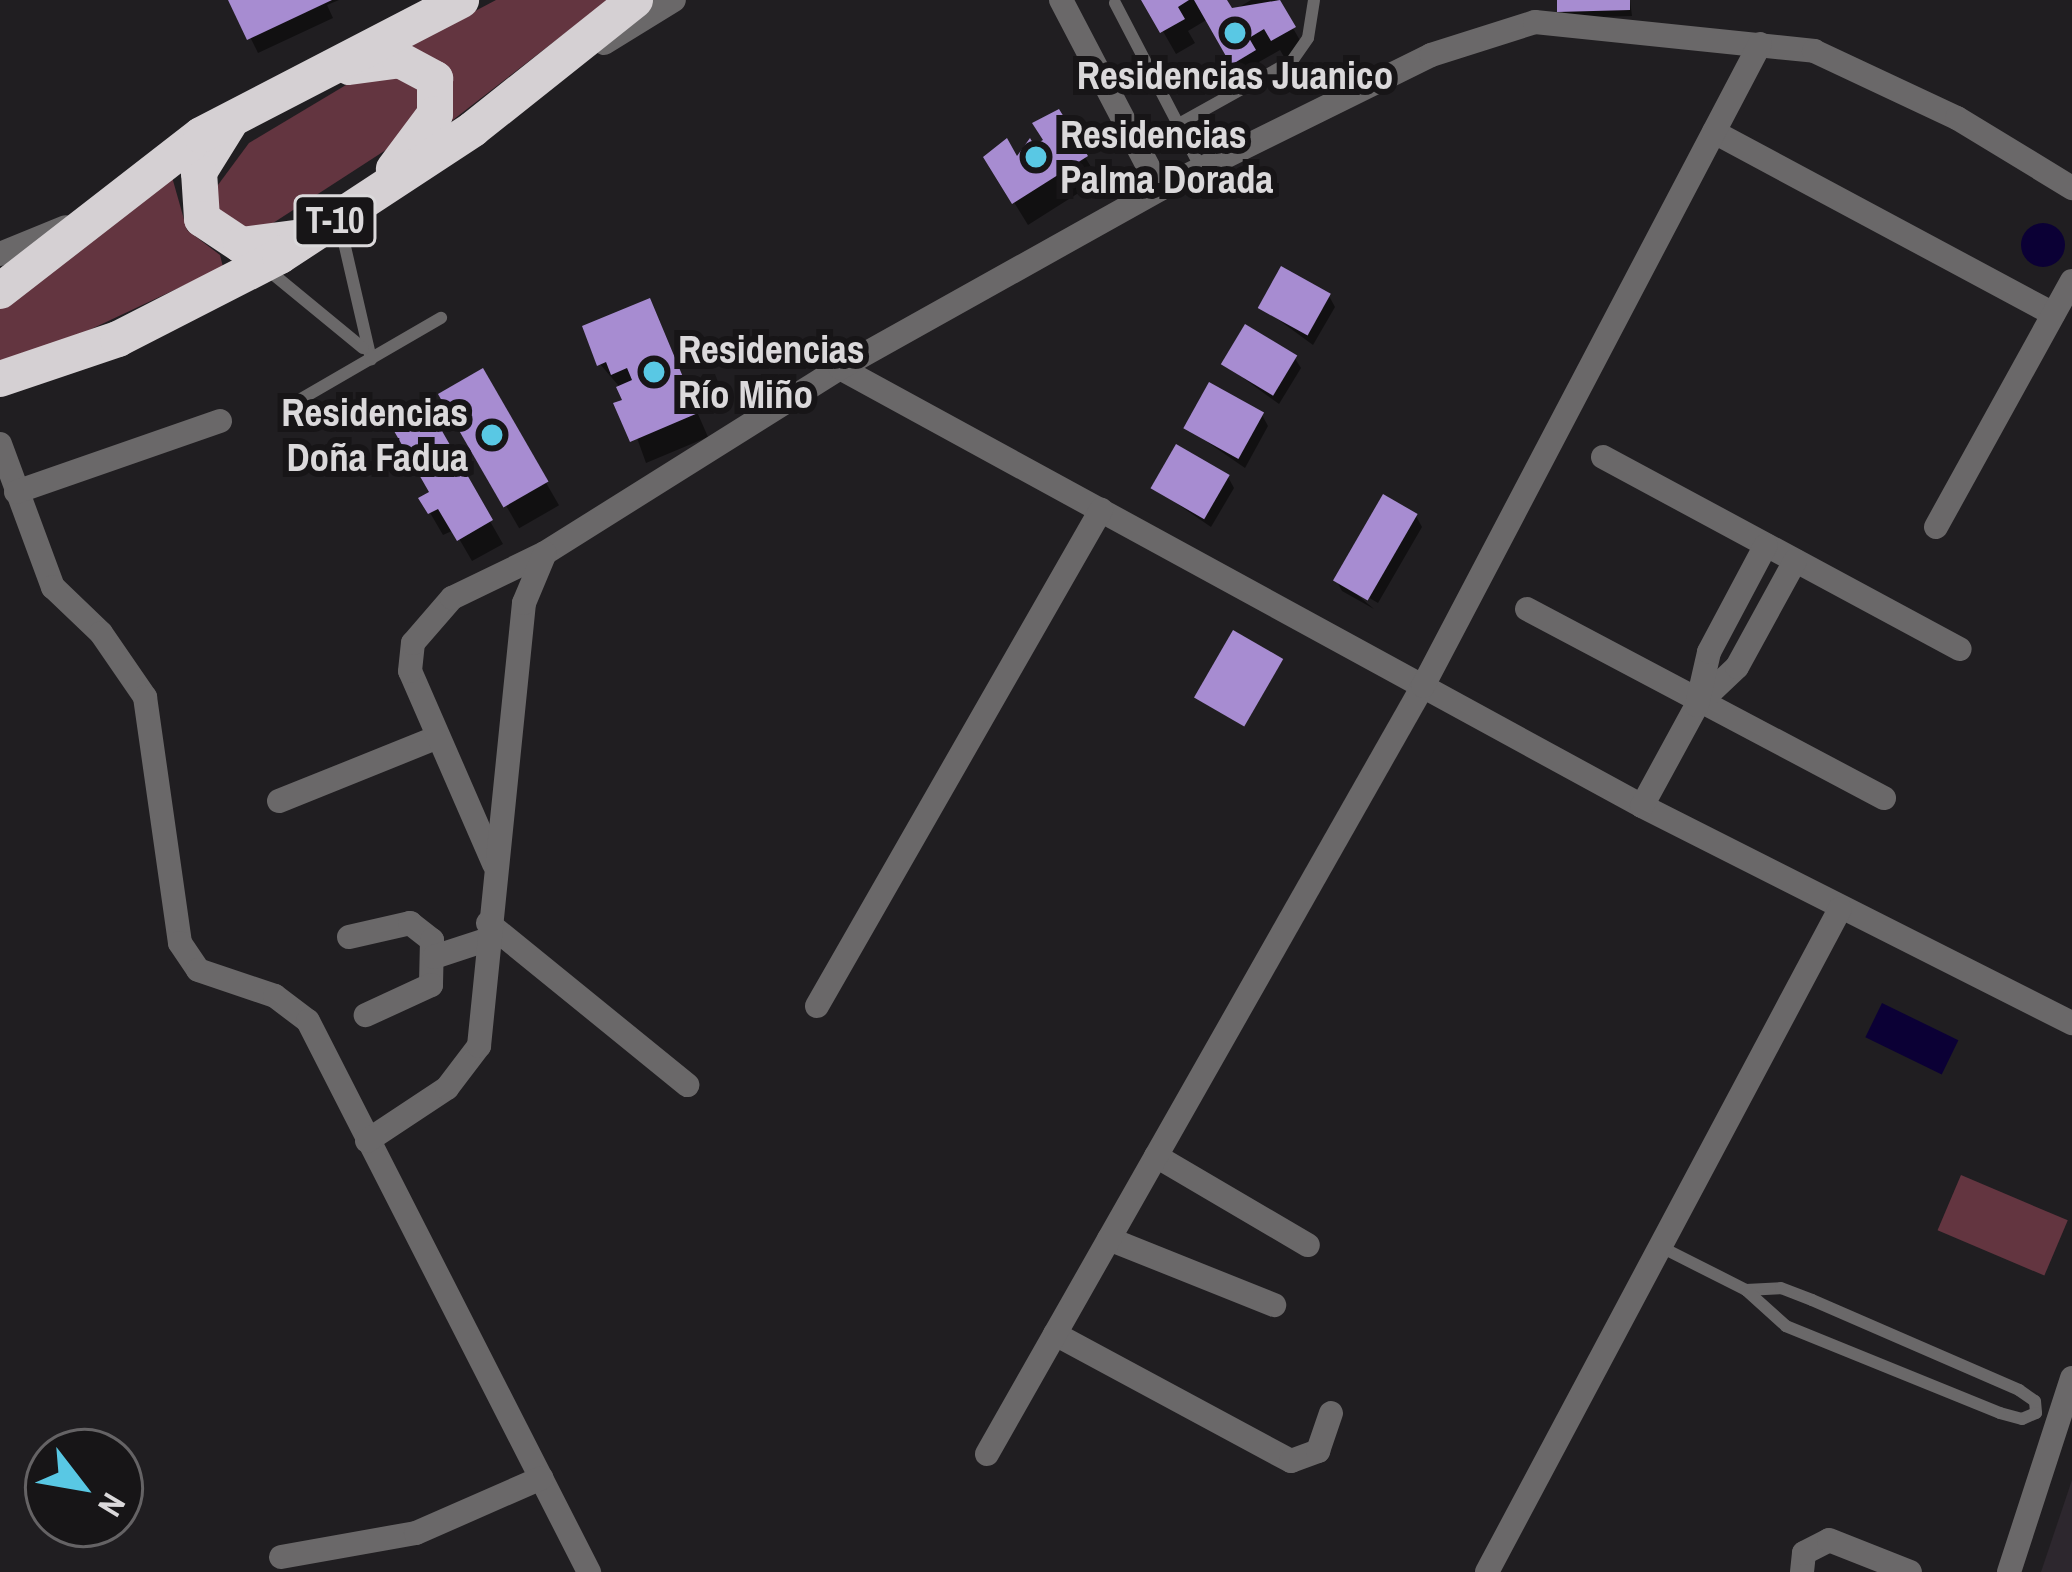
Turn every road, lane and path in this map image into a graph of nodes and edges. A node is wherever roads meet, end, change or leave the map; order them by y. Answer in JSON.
{"nodes":[{"id":1,"x":461,"y":0,"type":"edge"},
{"id":2,"x":635,"y":0,"type":"edge"},
{"id":3,"x":674,"y":0,"type":"edge"},
{"id":4,"x":1061,"y":0,"type":"edge"},
{"id":5,"x":1314,"y":0,"type":"edge"},
{"id":6,"x":1114,"y":3,"type":"dead end"},
{"id":7,"x":1760,"y":44,"type":"junction"},
{"id":8,"x":553,"y":67,"type":"junction"},
{"id":9,"x":303,"y":79,"type":"junction"},
{"id":10,"x":239,"y":112,"type":"junction"},
{"id":11,"x":1177,"y":125,"type":"junction"},
{"id":12,"x":1714,"y":132,"type":"junction"},
{"id":13,"x":1201,"y":169,"type":"junction"},
{"id":14,"x":2069,"y":180,"type":"edge"},
{"id":15,"x":1160,"y":189,"type":"junction"},
{"id":16,"x":91,"y":217,"type":"junction"},
{"id":17,"x":339,"y":218,"type":"junction"},
{"id":18,"x":0,"y":254,"type":"edge"},
{"id":19,"x":262,"y":266,"type":"junction"},
{"id":20,"x":2072,"y":281,"type":"edge"},
{"id":21,"x":0,"y":291,"type":"edge"},
{"id":22,"x":2053,"y":314,"type":"junction"},
{"id":23,"x":441,"y":318,"type":"dead end"},
{"id":24,"x":367,"y":354,"type":"junction"},
{"id":25,"x":840,"y":368,"type":"junction"},
{"id":26,"x":0,"y":379,"type":"edge"},
{"id":27,"x":301,"y":399,"type":"dead end"},
{"id":28,"x":220,"y":421,"type":"dead end"},
{"id":29,"x":0,"y":444,"type":"edge"},
{"id":30,"x":1603,"y":457,"type":"dead end"},
{"id":31,"x":16,"y":492,"type":"junction"},
{"id":32,"x":1102,"y":510,"type":"junction"},
{"id":33,"x":1936,"y":527,"type":"dead end"},
{"id":34,"x":1766,"y":545,"type":"junction"},
{"id":35,"x":545,"y":553,"type":"junction"},
{"id":36,"x":1795,"y":561,"type":"junction"},
{"id":37,"x":1527,"y":609,"type":"dead end"},
{"id":38,"x":1960,"y":650,"type":"dead end"},
{"id":39,"x":1423,"y":686,"type":"junction"},
{"id":40,"x":1697,"y":705,"type":"junction"},
{"id":41,"x":436,"y":738,"type":"junction"},
{"id":42,"x":1884,"y":798,"type":"dead end"},
{"id":43,"x":279,"y":801,"type":"dead end"},
{"id":44,"x":1642,"y":806,"type":"junction"},
{"id":45,"x":494,"y":864,"type":"junction"},
{"id":46,"x":1840,"y":909,"type":"junction"},
{"id":47,"x":487,"y":932,"type":"junction"},
{"id":48,"x":349,"y":937,"type":"dead end"},
{"id":49,"x":434,"y":957,"type":"junction"},
{"id":50,"x":817,"y":1006,"type":"dead end"},
{"id":51,"x":366,"y":1016,"type":"dead end"},
{"id":52,"x":2072,"y":1023,"type":"edge"},
{"id":53,"x":687,"y":1085,"type":"dead end"},
{"id":54,"x":367,"y":1141,"type":"junction"},
{"id":55,"x":1156,"y":1156,"type":"junction"},
{"id":56,"x":1109,"y":1239,"type":"junction"},
{"id":57,"x":1308,"y":1245,"type":"dead end"},
{"id":58,"x":1658,"y":1245,"type":"junction"},
{"id":59,"x":1746,"y":1290,"type":"junction"},
{"id":60,"x":1274,"y":1305,"type":"dead end"},
{"id":61,"x":1055,"y":1334,"type":"junction"},
{"id":62,"x":2072,"y":1378,"type":"edge"},
{"id":63,"x":1331,"y":1412,"type":"dead end"},
{"id":64,"x":987,"y":1454,"type":"dead end"},
{"id":65,"x":541,"y":1478,"type":"junction"},
{"id":66,"x":281,"y":1557,"type":"dead end"},
{"id":67,"x":589,"y":1572,"type":"edge"},
{"id":68,"x":1487,"y":1572,"type":"edge"},
{"id":69,"x":1802,"y":1572,"type":"edge"},
{"id":70,"x":1910,"y":1572,"type":"edge"},
{"id":71,"x":2009,"y":1572,"type":"edge"}],
"edges":[{"from":1,"to":9,"type":"highway"},
{"from":2,"to":8,"type":"highway","number":"T-10"},
{"from":3,"to":8,"type":"street"},
{"from":4,"to":15,"type":"street"},
{"from":5,"to":11,"type":"lane"},
{"from":6,"to":11,"type":"lane"},
{"from":7,"to":12,"type":"street"},
{"from":7,"to":13,"type":"street"},
{"from":7,"to":14,"type":"street"},
{"from":8,"to":17,"type":"highway","number":"T-10"},
{"from":9,"to":10,"type":"highway"},
{"from":9,"to":17,"type":"highway"},
{"from":10,"to":16,"type":"highway"},
{"from":10,"to":17,"type":"highway"},
{"from":11,"to":13,"type":"lane"},
{"from":12,"to":22,"type":"street"},
{"from":12,"to":39,"type":"street"},
{"from":13,"to":15,"type":"street"},
{"from":15,"to":25,"type":"street"},
{"from":16,"to":18,"type":"street"},
{"from":16,"to":21,"type":"highway"},
{"from":17,"to":19,"type":"highway","number":"T-10"},
{"from":17,"to":24,"type":"lane"},
{"from":19,"to":24,"type":"lane"},
{"from":19,"to":26,"type":"highway","number":"T-10"},
{"from":20,"to":22,"type":"street"},
{"from":22,"to":33,"type":"street"},
{"from":23,"to":24,"type":"lane"},
{"from":24,"to":27,"type":"lane"},
{"from":25,"to":32,"type":"street"},
{"from":25,"to":35,"type":"street"},
{"from":28,"to":31,"type":"street"},
{"from":29,"to":31,"type":"street"},
{"from":30,"to":34,"type":"street"},
{"from":31,"to":54,"type":"street"},
{"from":32,"to":39,"type":"street"},
{"from":32,"to":50,"type":"street"},
{"from":34,"to":36,"type":"street"},
{"from":34,"to":40,"type":"street"},
{"from":35,"to":41,"type":"street"},
{"from":35,"to":45,"type":"street"},
{"from":36,"to":38,"type":"street"},
{"from":36,"to":40,"type":"street"},
{"from":37,"to":40,"type":"street"},
{"from":39,"to":44,"type":"street"},
{"from":39,"to":55,"type":"street"},
{"from":40,"to":42,"type":"street"},
{"from":40,"to":44,"type":"street"},
{"from":41,"to":43,"type":"street"},
{"from":41,"to":45,"type":"street"},
{"from":44,"to":46,"type":"street"},
{"from":45,"to":47,"type":"street"},
{"from":46,"to":52,"type":"street"},
{"from":46,"to":58,"type":"street"},
{"from":47,"to":49,"type":"street"},
{"from":47,"to":53,"type":"street"},
{"from":47,"to":54,"type":"street"},
{"from":48,"to":49,"type":"street"},
{"from":49,"to":51,"type":"street"},
{"from":54,"to":65,"type":"street"},
{"from":55,"to":56,"type":"street"},
{"from":55,"to":57,"type":"street"},
{"from":56,"to":60,"type":"street"},
{"from":56,"to":61,"type":"street"},
{"from":58,"to":59,"type":"lane"},
{"from":58,"to":68,"type":"street"},
{"from":59,"to":59,"type":"lane"},
{"from":61,"to":63,"type":"street"},
{"from":61,"to":64,"type":"street"},
{"from":62,"to":71,"type":"street"},
{"from":65,"to":66,"type":"street"},
{"from":65,"to":67,"type":"street"},
{"from":69,"to":70,"type":"street"}]}
